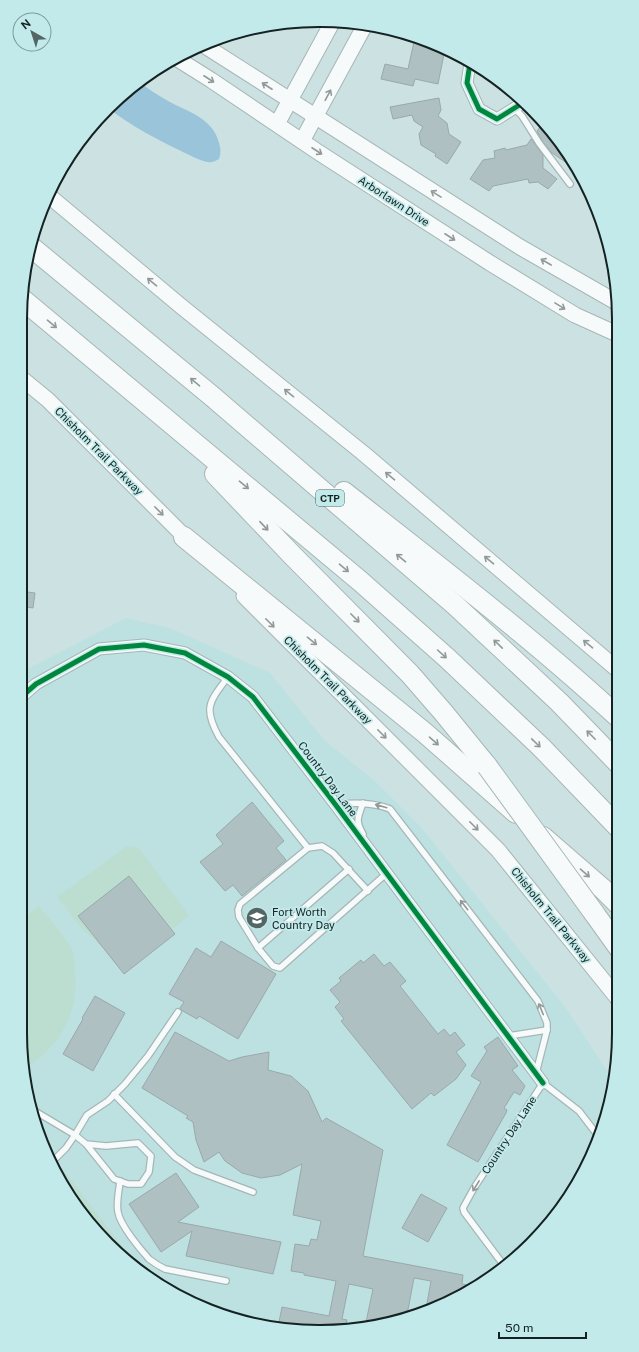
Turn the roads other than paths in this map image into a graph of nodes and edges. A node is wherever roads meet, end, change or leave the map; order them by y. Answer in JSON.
{"nodes":[{"id":1,"x":330,"y":28,"type":"edge"},
{"id":2,"x":362,"y":31,"type":"edge"},
{"id":3,"x":209,"y":49,"type":"edge"},
{"id":4,"x":182,"y":61,"type":"edge"},
{"id":5,"x":469,"y":68,"type":"edge"},
{"id":6,"x":290,"y":102,"type":"junction"},
{"id":7,"x":518,"y":105,"type":"edge"},
{"id":8,"x":316,"y":118,"type":"junction"},
{"id":9,"x":277,"y":124,"type":"junction"},
{"id":10,"x":302,"y":141,"type":"junction"},
{"id":11,"x":570,"y":184,"type":"dead end"},
{"id":12,"x":53,"y":199,"type":"edge"},
{"id":13,"x":36,"y":251,"type":"edge"},
{"id":14,"x":611,"y":299,"type":"edge"},
{"id":15,"x":28,"y":304,"type":"edge"},
{"id":16,"x":612,"y":332,"type":"edge"},
{"id":17,"x":27,"y":383,"type":"edge"},
{"id":18,"x":213,"y":397,"type":"junction"},
{"id":19,"x":150,"y":406,"type":"junction"},
{"id":20,"x":184,"y":537,"type":"junction"},
{"id":21,"x":612,"y":665,"type":"edge"},
{"id":22,"x":228,"y":678,"type":"junction"},
{"id":23,"x":27,"y":692,"type":"edge"},
{"id":24,"x":612,"y":712,"type":"edge"},
{"id":25,"x":612,"y":757,"type":"edge"},
{"id":26,"x":363,"y":803,"type":"junction"},
{"id":27,"x":335,"y":804,"type":"junction"},
{"id":28,"x":612,"y":821,"type":"edge"},
{"id":29,"x":308,"y":848,"type":"junction"},
{"id":30,"x":368,"y":848,"type":"junction"},
{"id":31,"x":349,"y":869,"type":"junction"},
{"id":32,"x":387,"y":874,"type":"junction"},
{"id":33,"x":368,"y":891,"type":"junction"},
{"id":34,"x":612,"y":898,"type":"edge"},
{"id":35,"x":612,"y":938,"type":"edge"},
{"id":36,"x":258,"y":948,"type":"junction"},
{"id":37,"x":612,"y":991,"type":"edge"},
{"id":38,"x":178,"y":1012,"type":"dead end"},
{"id":39,"x":547,"y":1030,"type":"junction"},
{"id":40,"x":508,"y":1036,"type":"junction"},
{"id":41,"x":536,"y":1073,"type":"junction"},
{"id":42,"x":543,"y":1083,"type":"junction"},
{"id":43,"x":114,"y":1094,"type":"junction"},
{"id":44,"x":39,"y":1113,"type":"edge"},
{"id":45,"x":594,"y":1131,"type":"edge"},
{"id":46,"x":75,"y":1135,"type":"junction"},
{"id":47,"x":86,"y":1144,"type":"junction"},
{"id":48,"x":55,"y":1159,"type":"edge"},
{"id":49,"x":120,"y":1181,"type":"junction"},
{"id":50,"x":253,"y":1192,"type":"dead end"},
{"id":51,"x":501,"y":1262,"type":"edge"},
{"id":52,"x":226,"y":1281,"type":"dead end"}],
"edges":[{"from":1,"to":6,"type":"main road"},
{"from":8,"to":2,"type":"main road","one_way":true},
{"from":6,"to":3,"type":"main road","one_way":true},
{"from":4,"to":9,"type":"main road","name":"Arborlawn Drive","one_way":true},
{"from":5,"to":7,"type":"street"},
{"from":6,"to":8,"type":"main road"},
{"from":6,"to":9,"type":"main road"},
{"from":7,"to":11,"type":"lane"},
{"from":8,"to":10,"type":"main road"},
{"from":14,"to":8,"type":"main road","one_way":true},
{"from":9,"to":10,"type":"main road","name":"Arborlawn Drive"},
{"from":10,"to":16,"type":"main road","name":"Arborlawn Drive","one_way":true},
{"from":21,"to":12,"type":"main road","one_way":true},
{"from":18,"to":13,"type":"highway","number":"CTP","one_way":true},
{"from":15,"to":19,"type":"highway","one_way":true},
{"from":17,"to":20,"type":"main road","name":"Chisholm Trail Parkway","one_way":true},
{"from":18,"to":24,"type":"highway"},
{"from":25,"to":18,"type":"highway","number":"CTP","one_way":true},
{"from":19,"to":28,"type":"highway","one_way":true},
{"from":19,"to":35,"type":"highway","one_way":true,"bridge":true},
{"from":20,"to":34,"type":"highway","one_way":true},
{"from":20,"to":37,"type":"main road","name":"Chisholm Trail Parkway","one_way":true},
{"from":22,"to":23,"type":"street","name":"Country Day Lane"},
{"from":22,"to":27,"type":"street","name":"Country Day Lane"},
{"from":22,"to":29,"type":"lane"},
{"from":26,"to":27,"type":"lane"},
{"from":26,"to":30,"type":"lane"},
{"from":39,"to":26,"type":"lane","one_way":true},
{"from":27,"to":30,"type":"street","name":"Country Day Lane"},
{"from":29,"to":31,"type":"lane"},
{"from":29,"to":36,"type":"lane"},
{"from":30,"to":32,"type":"street","name":"Country Day Lane"},
{"from":31,"to":33,"type":"lane"},
{"from":31,"to":36,"type":"lane"},
{"from":32,"to":33,"type":"lane"},
{"from":32,"to":40,"type":"street","name":"Country Day Lane"},
{"from":33,"to":36,"type":"lane"},
{"from":38,"to":43,"type":"lane"},
{"from":39,"to":40,"type":"lane"},
{"from":39,"to":41,"type":"lane"},
{"from":40,"to":41,"type":"street","name":"Country Day Lane"},
{"from":41,"to":42,"type":"street","name":"Country Day Lane"},
{"from":42,"to":45,"type":"lane"},
{"from":42,"to":51,"type":"lane","name":"Country Day Lane","one_way":true},
{"from":43,"to":46,"type":"lane"},
{"from":43,"to":50,"type":"lane"},
{"from":44,"to":46,"type":"lane"},
{"from":46,"to":47,"type":"lane"},
{"from":46,"to":48,"type":"lane"},
{"from":47,"to":49,"type":"lane"},
{"from":47,"to":49,"type":"lane"},
{"from":49,"to":52,"type":"lane"}]}
